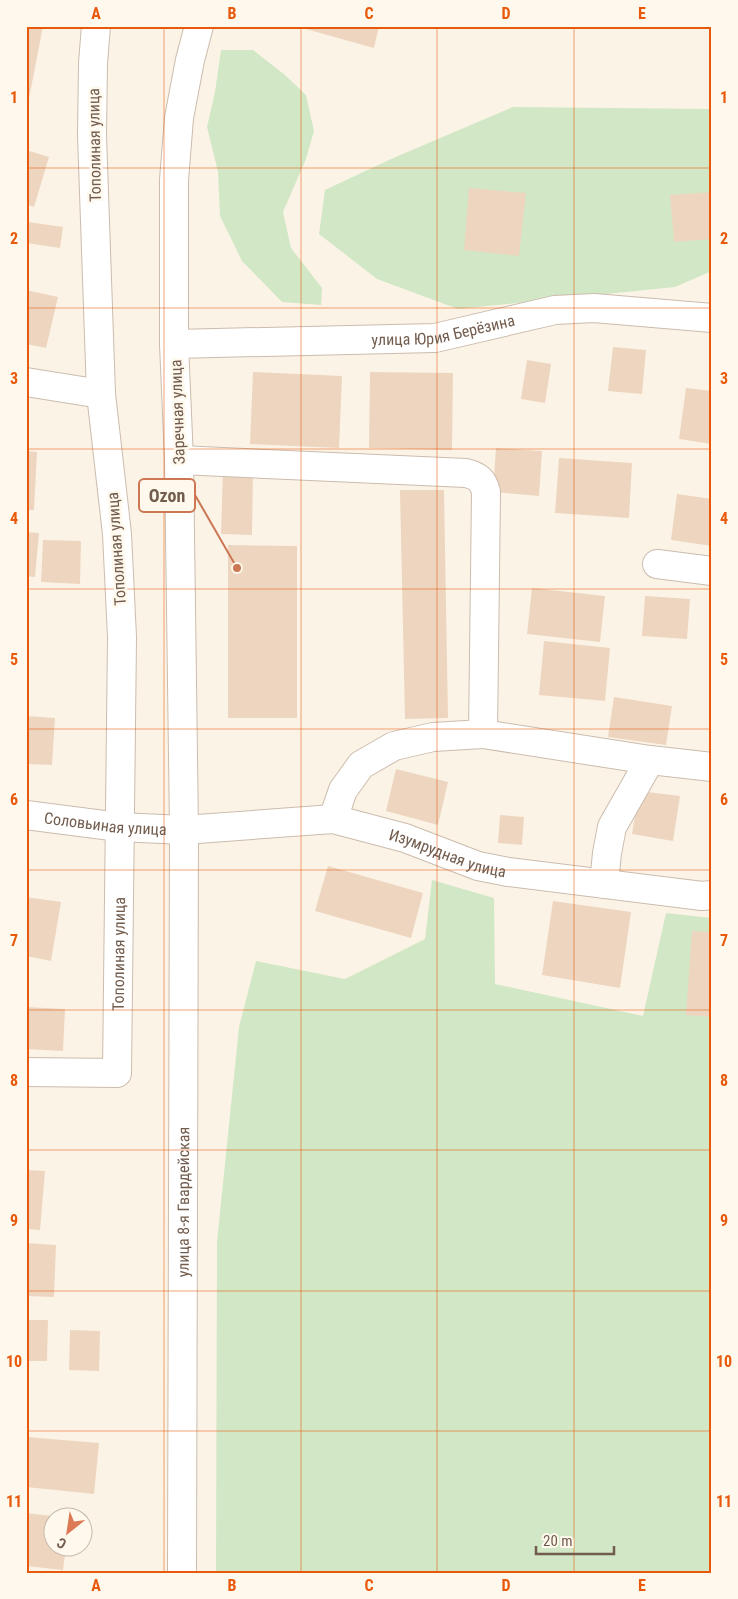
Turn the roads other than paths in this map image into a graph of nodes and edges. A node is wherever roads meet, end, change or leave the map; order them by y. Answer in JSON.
{"nodes":[{"id":1,"x":96,"y":26,"type":"edge"},
{"id":2,"x":199,"y":26,"type":"edge"},
{"id":3,"x":712,"y":318,"type":"edge"},
{"id":4,"x":174,"y":344,"type":"junction"},
{"id":5,"x":26,"y":382,"type":"edge"},
{"id":6,"x":101,"y":394,"type":"junction"},
{"id":7,"x":179,"y":460,"type":"junction"},
{"id":8,"x":657,"y":564,"type":"dead end"},
{"id":9,"x":712,"y":571,"type":"edge"},
{"id":10,"x":483,"y":734,"type":"junction"},
{"id":11,"x":650,"y":760,"type":"junction"},
{"id":12,"x":712,"y":767,"type":"edge"},
{"id":13,"x":26,"y":815,"type":"edge"},
{"id":14,"x":333,"y":819,"type":"junction"},
{"id":15,"x":119,"y":827,"type":"junction"},
{"id":16,"x":184,"y":830,"type":"junction"},
{"id":17,"x":604,"y":884,"type":"junction"},
{"id":18,"x":712,"y":895,"type":"edge"},
{"id":19,"x":26,"y":1072,"type":"edge"},
{"id":20,"x":182,"y":1573,"type":"edge"}],
"edges":[{"from":1,"to":6,"type":"street","name":"Тополиная улица"},
{"from":2,"to":4,"type":"street","name":"Заречная улица"},
{"from":3,"to":4,"type":"street","name":"улица Юрия Берёзина"},
{"from":4,"to":7,"type":"street","name":"Заречная улица"},
{"from":5,"to":6,"type":"street"},
{"from":6,"to":15,"type":"street","name":"Тополиная улица"},
{"from":7,"to":10,"type":"street"},
{"from":7,"to":16,"type":"street","name":"Заречная улица"},
{"from":8,"to":9,"type":"street"},
{"from":10,"to":11,"type":"street"},
{"from":10,"to":14,"type":"street"},
{"from":11,"to":12,"type":"street"},
{"from":11,"to":17,"type":"street"},
{"from":13,"to":15,"type":"street","name":"Соловьиная улица"},
{"from":14,"to":16,"type":"street","name":"Изумрудная улица"},
{"from":14,"to":17,"type":"street","name":"Изумрудная улица"},
{"from":15,"to":16,"type":"street","name":"Соловьиная улица"},
{"from":15,"to":19,"type":"street","name":"Тополиная улица"},
{"from":16,"to":20,"type":"street","name":"улица 8-я Гвардейская"},
{"from":17,"to":18,"type":"street","name":"Изумрудная улица"}]}
